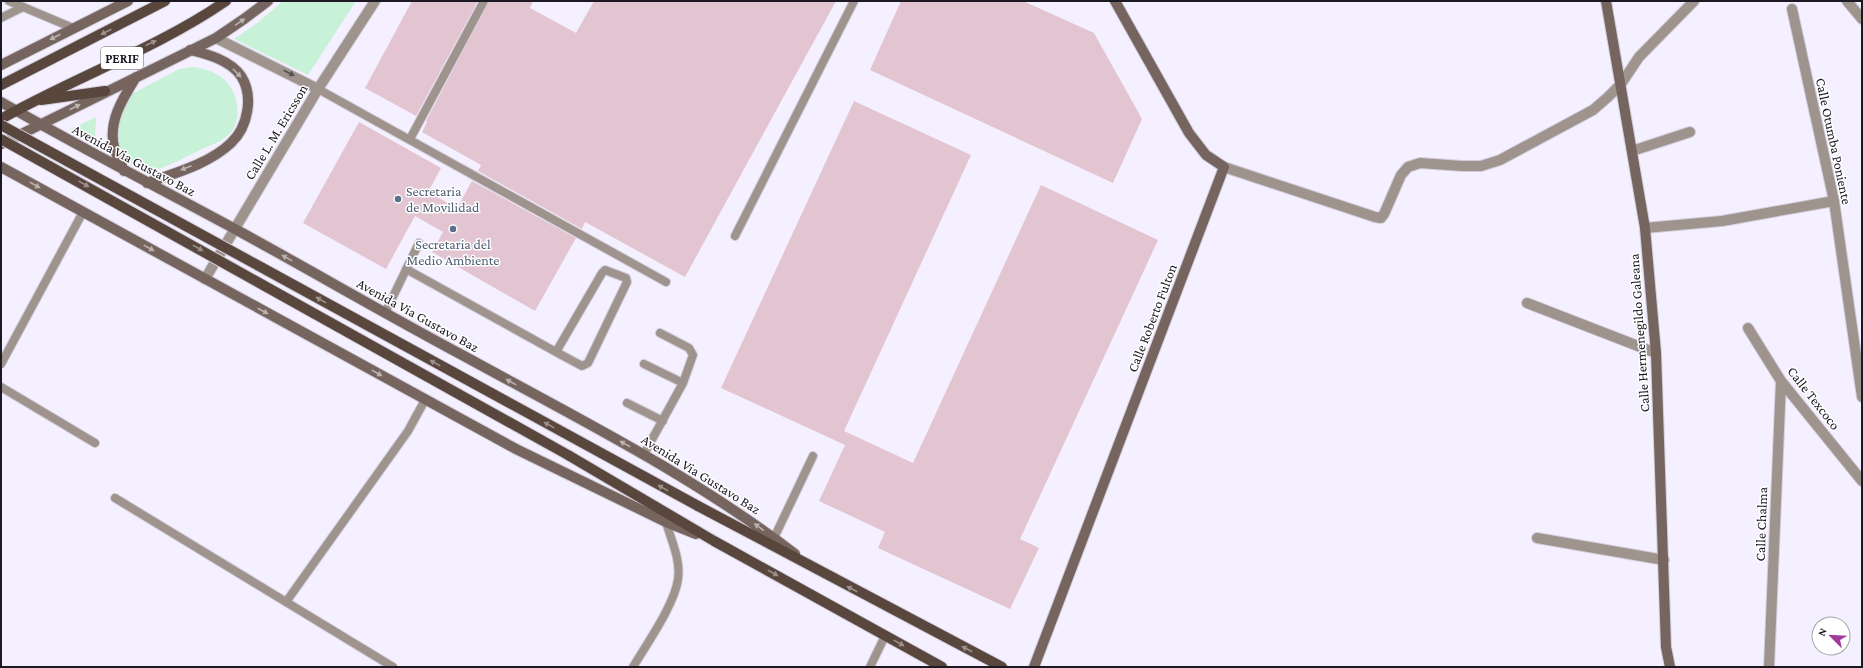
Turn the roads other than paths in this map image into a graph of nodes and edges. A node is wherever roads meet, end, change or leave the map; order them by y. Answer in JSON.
{"nodes":[{"id":1,"x":10,"y":1,"type":"edge"},
{"id":2,"x":128,"y":1,"type":"edge"},
{"id":3,"x":165,"y":1,"type":"edge"},
{"id":4,"x":226,"y":1,"type":"edge"},
{"id":5,"x":268,"y":1,"type":"edge"},
{"id":6,"x":375,"y":1,"type":"edge"},
{"id":7,"x":484,"y":1,"type":"edge"},
{"id":8,"x":854,"y":1,"type":"edge"},
{"id":9,"x":1115,"y":1,"type":"edge"},
{"id":10,"x":1606,"y":1,"type":"edge"},
{"id":11,"x":1694,"y":1,"type":"edge"},
{"id":12,"x":1847,"y":1,"type":"edge"},
{"id":13,"x":23,"y":7,"type":"junction"},
{"id":14,"x":1792,"y":9,"type":"dead end"},
{"id":15,"x":1,"y":18,"type":"edge"},
{"id":16,"x":1862,"y":19,"type":"edge"},
{"id":17,"x":73,"y":28,"type":"junction"},
{"id":18,"x":216,"y":38,"type":"junction"},
{"id":19,"x":190,"y":50,"type":"junction"},
{"id":20,"x":1,"y":65,"type":"edge"},
{"id":21,"x":136,"y":76,"type":"junction"},
{"id":22,"x":1620,"y":84,"type":"junction"},
{"id":23,"x":1,"y":85,"type":"edge"},
{"id":24,"x":318,"y":89,"type":"junction"},
{"id":25,"x":105,"y":91,"type":"junction"},
{"id":26,"x":1,"y":102,"type":"edge"},
{"id":27,"x":31,"y":102,"type":"junction"},
{"id":28,"x":16,"y":110,"type":"junction"},
{"id":29,"x":1,"y":119,"type":"edge"},
{"id":30,"x":1,"y":125,"type":"edge"},
{"id":31,"x":40,"y":125,"type":"junction"},
{"id":32,"x":1690,"y":132,"type":"dead end"},
{"id":33,"x":1,"y":139,"type":"edge"},
{"id":34,"x":410,"y":139,"type":"junction"},
{"id":35,"x":1,"y":144,"type":"edge"},
{"id":36,"x":1632,"y":150,"type":"junction"},
{"id":37,"x":1,"y":167,"type":"edge"},
{"id":38,"x":1224,"y":167,"type":"junction"},
{"id":39,"x":124,"y":170,"type":"junction"},
{"id":40,"x":147,"y":183,"type":"junction"},
{"id":41,"x":1834,"y":201,"type":"junction"},
{"id":42,"x":83,"y":212,"type":"junction"},
{"id":43,"x":1645,"y":228,"type":"junction"},
{"id":44,"x":235,"y":229,"type":"junction"},
{"id":45,"x":735,"y":236,"type":"dead end"},
{"id":46,"x":419,"y":243,"type":"dead end"},
{"id":47,"x":406,"y":269,"type":"junction"},
{"id":48,"x":205,"y":279,"type":"junction"},
{"id":49,"x":666,"y":282,"type":"dead end"},
{"id":50,"x":1526,"y":303,"type":"dead end"},
{"id":51,"x":385,"y":313,"type":"junction"},
{"id":52,"x":1748,"y":328,"type":"dead end"},
{"id":53,"x":660,"y":333,"type":"dead end"},
{"id":54,"x":556,"y":352,"type":"junction"},
{"id":55,"x":1656,"y":353,"type":"junction"},
{"id":56,"x":1,"y":364,"type":"edge"},
{"id":57,"x":644,"y":364,"type":"dead end"},
{"id":58,"x":1781,"y":381,"type":"junction"},
{"id":59,"x":683,"y":383,"type":"junction"},
{"id":60,"x":1,"y":386,"type":"edge"},
{"id":61,"x":1862,"y":397,"type":"edge"},
{"id":62,"x":425,"y":400,"type":"junction"},
{"id":63,"x":627,"y":403,"type":"dead end"},
{"id":64,"x":663,"y":421,"type":"junction"},
{"id":65,"x":95,"y":443,"type":"dead end"},
{"id":66,"x":644,"y":454,"type":"junction"},
{"id":67,"x":813,"y":456,"type":"dead end"},
{"id":68,"x":1862,"y":481,"type":"edge"},
{"id":69,"x":115,"y":498,"type":"dead end"},
{"id":70,"x":666,"y":522,"type":"junction"},
{"id":71,"x":774,"y":538,"type":"junction"},
{"id":72,"x":1537,"y":538,"type":"dead end"},
{"id":73,"x":714,"y":541,"type":"junction"},
{"id":74,"x":1664,"y":560,"type":"junction"},
{"id":75,"x":812,"y":568,"type":"junction"},
{"id":76,"x":286,"y":602,"type":"junction"},
{"id":77,"x":885,"y":636,"type":"junction"},
{"id":78,"x":393,"y":667,"type":"edge"},
{"id":79,"x":633,"y":667,"type":"edge"},
{"id":80,"x":870,"y":667,"type":"edge"},
{"id":81,"x":942,"y":667,"type":"edge"},
{"id":82,"x":1002,"y":667,"type":"edge"},
{"id":83,"x":1034,"y":667,"type":"edge"},
{"id":84,"x":1670,"y":667,"type":"edge"},
{"id":85,"x":1769,"y":667,"type":"edge"}],
"edges":[{"from":1,"to":13,"type":"lane"},
{"from":2,"to":17,"type":"main road"},
{"from":3,"to":23,"type":"main road","number":"PERIF","one_way":true},
{"from":27,"to":4,"type":"main road","number":"PERIF","one_way":true},
{"from":18,"to":5,"type":"main road","one_way":true},
{"from":6,"to":24,"type":"street","name":"Calle L. M. Ericsson"},
{"from":7,"to":34,"type":"lane"},
{"from":8,"to":45,"type":"lane"},
{"from":9,"to":38,"type":"main road"},
{"from":10,"to":22,"type":"main road","name":"Calle Hermenegildo Galeana"},
{"from":11,"to":22,"type":"street"},
{"from":12,"to":16,"type":"street"},
{"from":13,"to":15,"type":"lane"},
{"from":13,"to":17,"type":"lane"},
{"from":14,"to":41,"type":"street","name":"Calle Otumba Poniente"},
{"from":17,"to":20,"type":"main road","one_way":true},
{"from":18,"to":19,"type":"main road"},
{"from":18,"to":24,"type":"street","one_way":true},
{"from":19,"to":21,"type":"main road"},
{"from":19,"to":40,"type":"main road","one_way":true},
{"from":21,"to":25,"type":"main road"},
{"from":21,"to":39,"type":"main road"},
{"from":22,"to":36,"type":"main road","name":"Calle Hermenegildo Galeana"},
{"from":22,"to":38,"type":"street"},
{"from":24,"to":34,"type":"lane"},
{"from":24,"to":44,"type":"street","name":"Calle L. M. Ericsson"},
{"from":25,"to":27,"type":"main road"},
{"from":31,"to":25,"type":"main road","one_way":true},
{"from":26,"to":28,"type":"main road","name":"Avenida Via Gustavo Baz"},
{"from":27,"to":28,"type":"main road","number":"PERIF"},
{"from":28,"to":29,"type":"main road","number":"PERIF"},
{"from":28,"to":31,"type":"main road","name":"Avenida Via Gustavo Baz"},
{"from":75,"to":30,"type":"main road","name":"Avenida Via Gustavo Baz","one_way":true,"bridge":true},
{"from":31,"to":35,"type":"main road"},
{"from":31,"to":39,"type":"main road","name":"Avenida Via Gustavo Baz"},
{"from":32,"to":36,"type":"street"},
{"from":33,"to":73,"type":"main road","one_way":true,"bridge":true},
{"from":34,"to":49,"type":"lane"},
{"from":36,"to":43,"type":"main road","name":"Calle Hermenegildo Galeana"},
{"from":37,"to":42,"type":"main road","one_way":true},
{"from":38,"to":83,"type":"main road","name":"Calle Roberto Fulton"},
{"from":39,"to":40,"type":"main road","name":"Avenida Via Gustavo Baz"},
{"from":40,"to":44,"type":"main road","name":"Avenida Via Gustavo Baz"},
{"from":41,"to":43,"type":"street"},
{"from":41,"to":61,"type":"street","name":"Calle Otumba Poniente"},
{"from":42,"to":48,"type":"main road","one_way":true},
{"from":42,"to":56,"type":"lane"},
{"from":43,"to":55,"type":"main road","name":"Calle Hermenegildo Galeana"},
{"from":44,"to":48,"type":"street","name":"Calle L. M. Ericsson"},
{"from":51,"to":44,"type":"main road","name":"Avenida Via Gustavo Baz","one_way":true},
{"from":46,"to":47,"type":"lane"},
{"from":47,"to":51,"type":"lane"},
{"from":47,"to":54,"type":"lane"},
{"from":48,"to":62,"type":"main road","one_way":true},
{"from":50,"to":55,"type":"street"},
{"from":66,"to":51,"type":"main road","name":"Avenida Via Gustavo Baz","one_way":true},
{"from":52,"to":58,"type":"street","name":"Calle Texcoco"},
{"from":53,"to":59,"type":"lane"},
{"from":54,"to":54,"type":"lane"},
{"from":55,"to":74,"type":"main road","name":"Calle Hermenegildo Galeana"},
{"from":57,"to":59,"type":"lane"},
{"from":58,"to":68,"type":"street","name":"Calle Texcoco"},
{"from":58,"to":85,"type":"street","name":"Calle Chalma"},
{"from":59,"to":64,"type":"lane"},
{"from":60,"to":65,"type":"lane"},
{"from":62,"to":70,"type":"main road"},
{"from":62,"to":76,"type":"lane"},
{"from":63,"to":64,"type":"lane"},
{"from":64,"to":66,"type":"lane"},
{"from":71,"to":66,"type":"main road","name":"Avenida Via Gustavo Baz","one_way":true},
{"from":67,"to":71,"type":"lane"},
{"from":69,"to":76,"type":"lane"},
{"from":70,"to":73,"type":"main road"},
{"from":70,"to":79,"type":"lane"},
{"from":71,"to":75,"type":"main road","name":"Avenida Via Gustavo Baz"},
{"from":72,"to":74,"type":"street"},
{"from":73,"to":77,"type":"main road","one_way":true},
{"from":74,"to":84,"type":"main road","name":"Calle Hermenegildo Galeana"},
{"from":82,"to":75,"type":"main road","name":"Avenida Via Gustavo Baz","one_way":true},
{"from":76,"to":78,"type":"lane"},
{"from":77,"to":80,"type":"lane"},
{"from":77,"to":81,"type":"main road","one_way":true}]}
